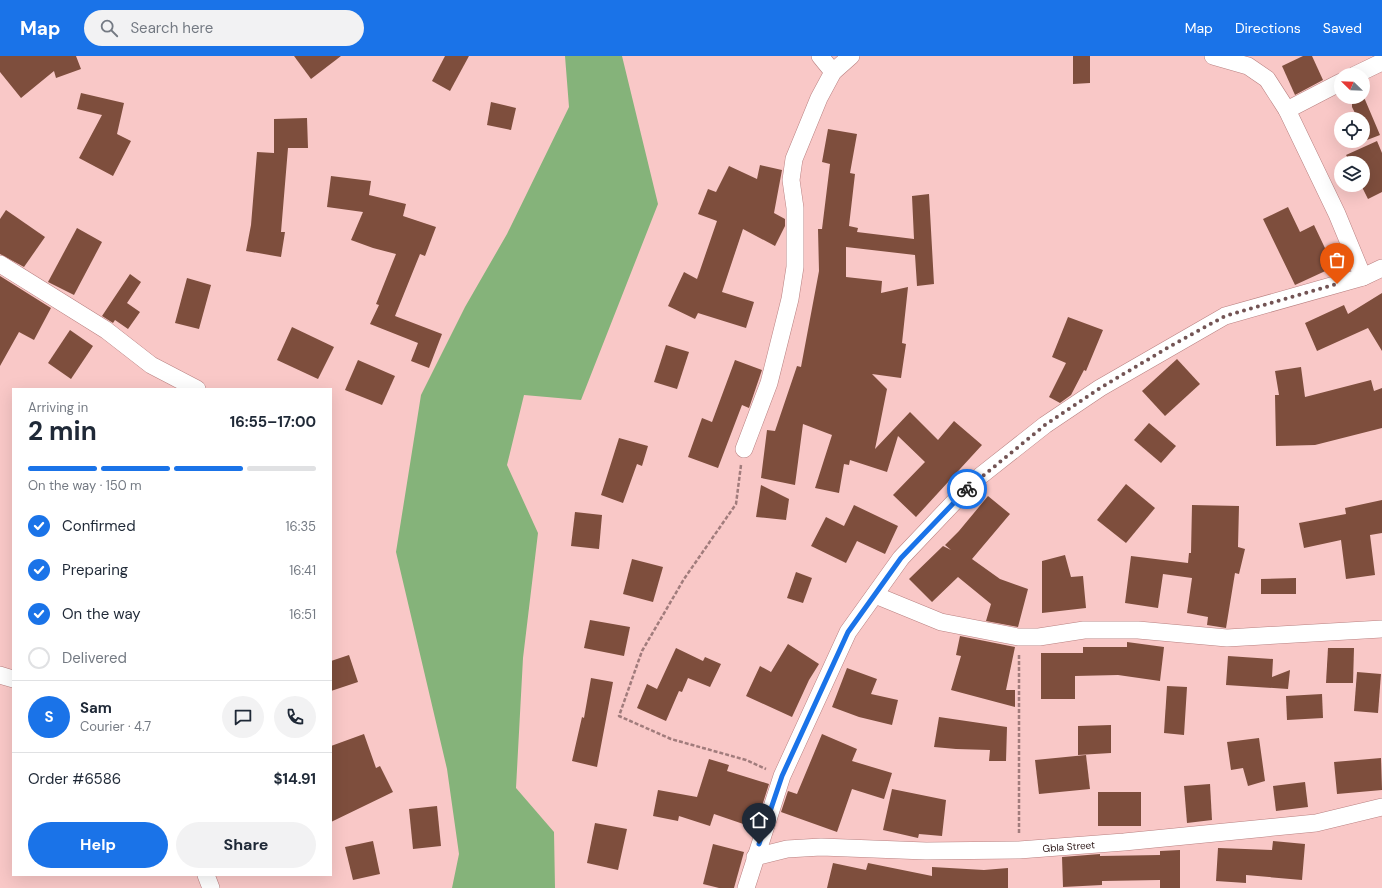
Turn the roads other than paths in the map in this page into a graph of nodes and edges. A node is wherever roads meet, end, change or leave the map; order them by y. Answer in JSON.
{"nodes":[{"id":1,"x":820,"y":56,"type":"edge"},
{"id":2,"x":851,"y":56,"type":"edge"},
{"id":3,"x":1213,"y":56,"type":"edge"},
{"id":4,"x":1382,"y":62,"type":"edge"},
{"id":5,"x":1370,"y":68,"type":"edge"},
{"id":6,"x":833,"y":72,"type":"junction"},
{"id":7,"x":1334,"y":86,"type":"edge"},
{"id":8,"x":1287,"y":110,"type":"junction"},
{"id":9,"x":0,"y":264,"type":"edge"},
{"id":10,"x":1382,"y":268,"type":"edge"},
{"id":11,"x":1363,"y":277,"type":"junction"},
{"id":12,"x":195,"y":388,"type":"edge"},
{"id":13,"x":744,"y":449,"type":"road end"},
{"id":14,"x":875,"y":595,"type":"junction"},
{"id":15,"x":1382,"y":629,"type":"edge"},
{"id":16,"x":0,"y":675,"type":"edge"},
{"id":17,"x":12,"y":679,"type":"edge"},
{"id":18,"x":1382,"y":807,"type":"edge"},
{"id":19,"x":754,"y":857,"type":"junction"},
{"id":20,"x":206,"y":876,"type":"edge"},
{"id":21,"x":211,"y":888,"type":"edge"},
{"id":22,"x":746,"y":888,"type":"edge"}],
"edges":[{"from":1,"to":6,"type":"street"},
{"from":2,"to":6,"type":"street"},
{"from":3,"to":8,"type":"street"},
{"from":4,"to":5,"type":"street"},
{"from":6,"to":13,"type":"street"},
{"from":7,"to":8,"type":"street"},
{"from":8,"to":11,"type":"street"},
{"from":9,"to":12,"type":"street"},
{"from":10,"to":11,"type":"street"},
{"from":11,"to":14,"type":"street"},
{"from":14,"to":15,"type":"street"},
{"from":14,"to":19,"type":"street"},
{"from":16,"to":17,"type":"street"},
{"from":18,"to":19,"type":"street","name":"Gbla Street"},
{"from":19,"to":22,"type":"street"},
{"from":20,"to":21,"type":"street"}]}
